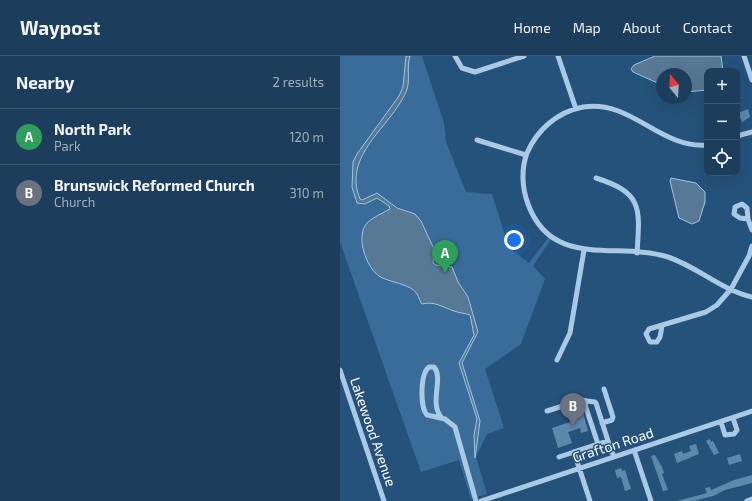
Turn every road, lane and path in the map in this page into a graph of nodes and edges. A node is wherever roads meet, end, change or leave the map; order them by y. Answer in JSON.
{"nodes":[{"id":1,"x":455,"y":56,"type":"edge"},
{"id":2,"x":524,"y":56,"type":"edge"},
{"id":3,"x":558,"y":56,"type":"edge"},
{"id":4,"x":744,"y":56,"type":"edge"},
{"id":5,"x":752,"y":80,"type":"edge"},
{"id":6,"x":576,"y":109,"type":"junction"},
{"id":7,"x":752,"y":132,"type":"edge"},
{"id":8,"x":740,"y":135,"type":"edge"},
{"id":9,"x":477,"y":140,"type":"dead end"},
{"id":10,"x":704,"y":145,"type":"edge"},
{"id":11,"x":526,"y":155,"type":"junction"},
{"id":12,"x":596,"y":178,"type":"dead end"},
{"id":13,"x":748,"y":219,"type":"dead end"},
{"id":14,"x":752,"y":230,"type":"edge"},
{"id":15,"x":752,"y":246,"type":"edge"},
{"id":16,"x":584,"y":250,"type":"junction"},
{"id":17,"x":637,"y":253,"type":"junction"},
{"id":18,"x":730,"y":289,"type":"junction"},
{"id":19,"x":752,"y":298,"type":"edge"},
{"id":20,"x":662,"y":326,"type":"dead end"},
{"id":21,"x":557,"y":360,"type":"dead end"},
{"id":22,"x":340,"y":370,"type":"edge"},
{"id":23,"x":604,"y":389,"type":"dead end"},
{"id":24,"x":587,"y":401,"type":"junction"},
{"id":25,"x":752,"y":411,"type":"edge"},
{"id":26,"x":547,"y":412,"type":"dead end"},
{"id":27,"x":441,"y":418,"type":"junction"},
{"id":28,"x":733,"y":418,"type":"junction"},
{"id":29,"x":721,"y":422,"type":"junction"},
{"id":30,"x":602,"y":423,"type":"junction"},
{"id":31,"x":608,"y":441,"type":"junction"},
{"id":32,"x":598,"y":444,"type":"junction"},
{"id":33,"x":634,"y":450,"type":"junction"},
{"id":34,"x":574,"y":452,"type":"junction"},
{"id":35,"x":559,"y":457,"type":"dead end"},
{"id":36,"x":614,"y":457,"type":"junction"},
{"id":37,"x":580,"y":468,"type":"junction"},
{"id":38,"x":752,"y":499,"type":"edge"},
{"id":39,"x":384,"y":501,"type":"edge"},
{"id":40,"x":476,"y":501,"type":"edge"},
{"id":41,"x":482,"y":501,"type":"edge"},
{"id":42,"x":590,"y":501,"type":"edge"},
{"id":43,"x":651,"y":501,"type":"edge"},
{"id":44,"x":747,"y":501,"type":"edge"}],
"edges":[{"from":1,"to":2,"type":"street"},
{"from":3,"to":6,"type":"street"},
{"from":4,"to":5,"type":"street"},
{"from":6,"to":10,"type":"street"},
{"from":6,"to":11,"type":"street"},
{"from":7,"to":8,"type":"street"},
{"from":9,"to":11,"type":"street"},
{"from":11,"to":16,"type":"street"},
{"from":12,"to":17,"type":"street"},
{"from":13,"to":14,"type":"street"},
{"from":15,"to":18,"type":"street"},
{"from":16,"to":17,"type":"street"},
{"from":16,"to":21,"type":"street"},
{"from":17,"to":18,"type":"street"},
{"from":18,"to":19,"type":"street"},
{"from":18,"to":20,"type":"street"},
{"from":22,"to":39,"type":"street","name":"Lakewood Avenue"},
{"from":23,"to":30,"type":"street"},
{"from":24,"to":26,"type":"street"},
{"from":24,"to":30,"type":"street"},
{"from":24,"to":32,"type":"street"},
{"from":25,"to":28,"type":"street","name":"Grafton Road"},
{"from":27,"to":27,"type":"street"},
{"from":27,"to":40,"type":"street"},
{"from":28,"to":29,"type":"street","name":"Grafton Road"},
{"from":28,"to":29,"type":"street"},
{"from":29,"to":33,"type":"street","name":"Grafton Road"},
{"from":30,"to":31,"type":"street"},
{"from":31,"to":32,"type":"street"},
{"from":31,"to":36,"type":"street"},
{"from":32,"to":34,"type":"street"},
{"from":33,"to":36,"type":"street","name":"Grafton Road"},
{"from":33,"to":43,"type":"street"},
{"from":34,"to":35,"type":"street"},
{"from":34,"to":37,"type":"street"},
{"from":36,"to":37,"type":"street","name":"Grafton Road"},
{"from":37,"to":41,"type":"street","name":"Grafton Road"},
{"from":37,"to":42,"type":"street"},
{"from":38,"to":44,"type":"street"}]}
